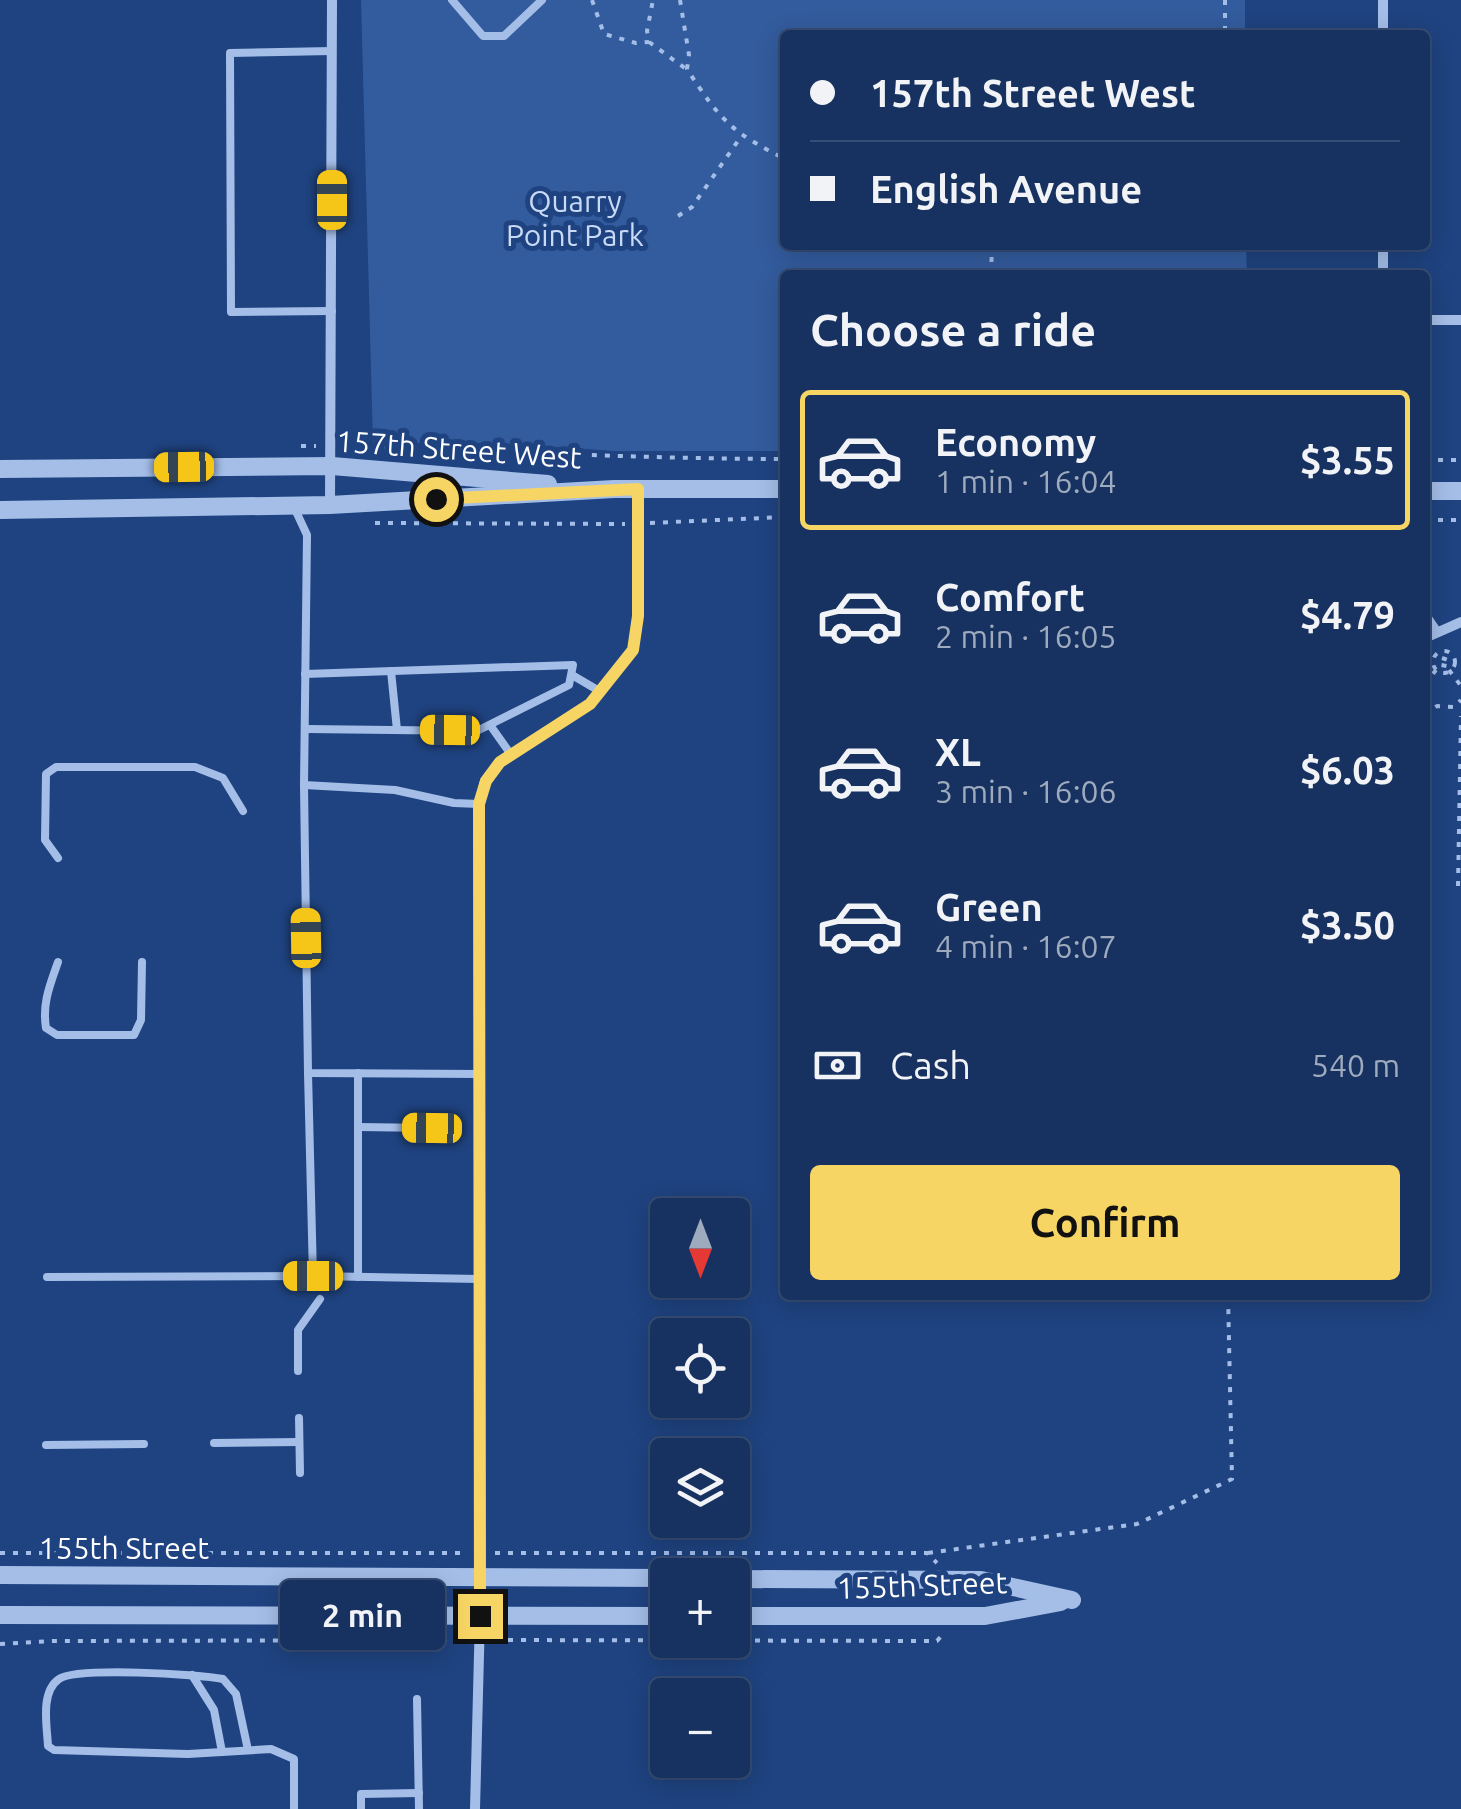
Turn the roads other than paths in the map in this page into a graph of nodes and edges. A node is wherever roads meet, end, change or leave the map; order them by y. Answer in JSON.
{"nodes":[{"id":1,"x":332,"y":0,"type":"edge"},
{"id":2,"x":452,"y":0,"type":"edge"},
{"id":3,"x":542,"y":0,"type":"edge"},
{"id":4,"x":1383,"y":0,"type":"edge"},
{"id":5,"x":1383,"y":30,"type":"edge"},
{"id":6,"x":332,"y":51,"type":"junction"},
{"id":7,"x":332,"y":310,"type":"junction"},
{"id":8,"x":1430,"y":320,"type":"edge"},
{"id":9,"x":1461,"y":320,"type":"edge"},
{"id":10,"x":332,"y":466,"type":"junction"},
{"id":11,"x":0,"y":469,"type":"edge"},
{"id":12,"x":614,"y":489,"type":"junction"},
{"id":13,"x":638,"y":489,"type":"junction"},
{"id":14,"x":780,"y":490,"type":"edge"},
{"id":15,"x":1461,"y":490,"type":"edge"},
{"id":16,"x":1430,"y":491,"type":"edge"},
{"id":17,"x":330,"y":505,"type":"junction"},
{"id":18,"x":293,"y":506,"type":"junction"},
{"id":19,"x":0,"y":510,"type":"edge"},
{"id":20,"x":1430,"y":622,"type":"edge"},
{"id":21,"x":1461,"y":622,"type":"edge"},
{"id":22,"x":1436,"y":631,"type":"junction"},
{"id":23,"x":1430,"y":635,"type":"edge"},
{"id":24,"x":391,"y":671,"type":"junction"},
{"id":25,"x":305,"y":674,"type":"junction"},
{"id":26,"x":572,"y":675,"type":"junction"},
{"id":27,"x":601,"y":692,"type":"junction"},
{"id":28,"x":490,"y":724,"type":"junction"},
{"id":29,"x":306,"y":729,"type":"junction"},
{"id":30,"x":397,"y":730,"type":"junction"},
{"id":31,"x":512,"y":756,"type":"junction"},
{"id":32,"x":304,"y":785,"type":"junction"},
{"id":33,"x":479,"y":804,"type":"junction"},
{"id":34,"x":243,"y":811,"type":"dead end"},
{"id":35,"x":58,"y":858,"type":"dead end"},
{"id":36,"x":58,"y":962,"type":"dead end"},
{"id":37,"x":142,"y":962,"type":"dead end"},
{"id":38,"x":308,"y":1073,"type":"junction"},
{"id":39,"x":358,"y":1073,"type":"junction"},
{"id":40,"x":479,"y":1074,"type":"junction"},
{"id":41,"x":358,"y":1127,"type":"junction"},
{"id":42,"x":432,"y":1128,"type":"dead end"},
{"id":43,"x":313,"y":1276,"type":"junction"},
{"id":44,"x":47,"y":1277,"type":"dead end"},
{"id":45,"x":358,"y":1277,"type":"junction"},
{"id":46,"x":479,"y":1279,"type":"junction"},
{"id":47,"x":320,"y":1300,"type":"dead end"},
{"id":48,"x":298,"y":1370,"type":"dead end"},
{"id":49,"x":299,"y":1418,"type":"dead end"},
{"id":50,"x":300,"y":1442,"type":"junction"},
{"id":51,"x":214,"y":1443,"type":"dead end"},
{"id":52,"x":144,"y":1444,"type":"dead end"},
{"id":53,"x":46,"y":1445,"type":"dead end"},
{"id":54,"x":300,"y":1473,"type":"dead end"},
{"id":55,"x":0,"y":1575,"type":"edge"},
{"id":56,"x":479,"y":1577,"type":"junction"},
{"id":57,"x":650,"y":1578,"type":"edge"},
{"id":58,"x":750,"y":1579,"type":"edge"},
{"id":59,"x":0,"y":1615,"type":"edge"},
{"id":60,"x":480,"y":1616,"type":"junction"},
{"id":61,"x":650,"y":1616,"type":"edge"},
{"id":62,"x":750,"y":1616,"type":"edge"},
{"id":63,"x":192,"y":1675,"type":"junction"},
{"id":64,"x":417,"y":1699,"type":"dead end"},
{"id":65,"x":248,"y":1750,"type":"junction"},
{"id":66,"x":222,"y":1752,"type":"junction"},
{"id":67,"x":419,"y":1794,"type":"junction"},
{"id":68,"x":294,"y":1809,"type":"edge"},
{"id":69,"x":362,"y":1809,"type":"edge"},
{"id":70,"x":419,"y":1809,"type":"edge"},
{"id":71,"x":474,"y":1809,"type":"edge"}],
"edges":[{"from":1,"to":6,"type":"street"},
{"from":2,"to":3,"type":"lane"},
{"from":4,"to":5,"type":"street"},
{"from":6,"to":7,"type":"street"},
{"from":6,"to":7,"type":"lane"},
{"from":7,"to":10,"type":"street"},
{"from":8,"to":9,"type":"street"},
{"from":10,"to":11,"type":"street","name":"157th Street West"},
{"from":10,"to":12,"type":"street","name":"157th Street West"},
{"from":10,"to":17,"type":"street"},
{"from":12,"to":13,"type":"street","name":"157th Street West"},
{"from":12,"to":17,"type":"street","name":"157th Street West"},
{"from":13,"to":14,"type":"street","name":"157th Street West"},
{"from":13,"to":27,"type":"street"},
{"from":15,"to":16,"type":"street"},
{"from":17,"to":18,"type":"street","name":"157th Street West"},
{"from":18,"to":19,"type":"street","name":"157th Street West"},
{"from":18,"to":25,"type":"lane"},
{"from":20,"to":22,"type":"street"},
{"from":21,"to":22,"type":"street"},
{"from":22,"to":23,"type":"street"},
{"from":24,"to":25,"type":"lane"},
{"from":24,"to":26,"type":"lane"},
{"from":24,"to":30,"type":"lane"},
{"from":25,"to":29,"type":"lane"},
{"from":26,"to":27,"type":"lane"},
{"from":26,"to":28,"type":"lane"},
{"from":27,"to":31,"type":"street"},
{"from":28,"to":30,"type":"lane"},
{"from":28,"to":31,"type":"lane"},
{"from":29,"to":30,"type":"lane"},
{"from":29,"to":32,"type":"lane"},
{"from":31,"to":33,"type":"street"},
{"from":32,"to":33,"type":"lane"},
{"from":32,"to":38,"type":"lane"},
{"from":33,"to":40,"type":"street"},
{"from":34,"to":35,"type":"lane"},
{"from":36,"to":37,"type":"lane"},
{"from":38,"to":39,"type":"lane"},
{"from":38,"to":43,"type":"lane"},
{"from":39,"to":40,"type":"lane"},
{"from":39,"to":41,"type":"lane"},
{"from":40,"to":46,"type":"street"},
{"from":41,"to":42,"type":"lane"},
{"from":41,"to":45,"type":"lane"},
{"from":43,"to":44,"type":"lane"},
{"from":43,"to":45,"type":"lane"},
{"from":45,"to":46,"type":"lane"},
{"from":46,"to":56,"type":"street"},
{"from":47,"to":48,"type":"lane"},
{"from":49,"to":50,"type":"lane"},
{"from":50,"to":51,"type":"lane"},
{"from":50,"to":54,"type":"lane"},
{"from":52,"to":53,"type":"lane"},
{"from":55,"to":56,"type":"street","name":"155th Street"},
{"from":56,"to":57,"type":"street","name":"155th Street"},
{"from":56,"to":60,"type":"street"},
{"from":58,"to":62,"type":"street","name":"155th Street"},
{"from":59,"to":60,"type":"street"},
{"from":60,"to":61,"type":"street"},
{"from":60,"to":71,"type":"street"},
{"from":63,"to":65,"type":"lane"},
{"from":63,"to":66,"type":"lane"},
{"from":63,"to":66,"type":"lane"},
{"from":64,"to":67,"type":"lane"},
{"from":65,"to":66,"type":"lane"},
{"from":65,"to":68,"type":"lane"},
{"from":67,"to":69,"type":"lane"},
{"from":67,"to":70,"type":"lane"}]}
